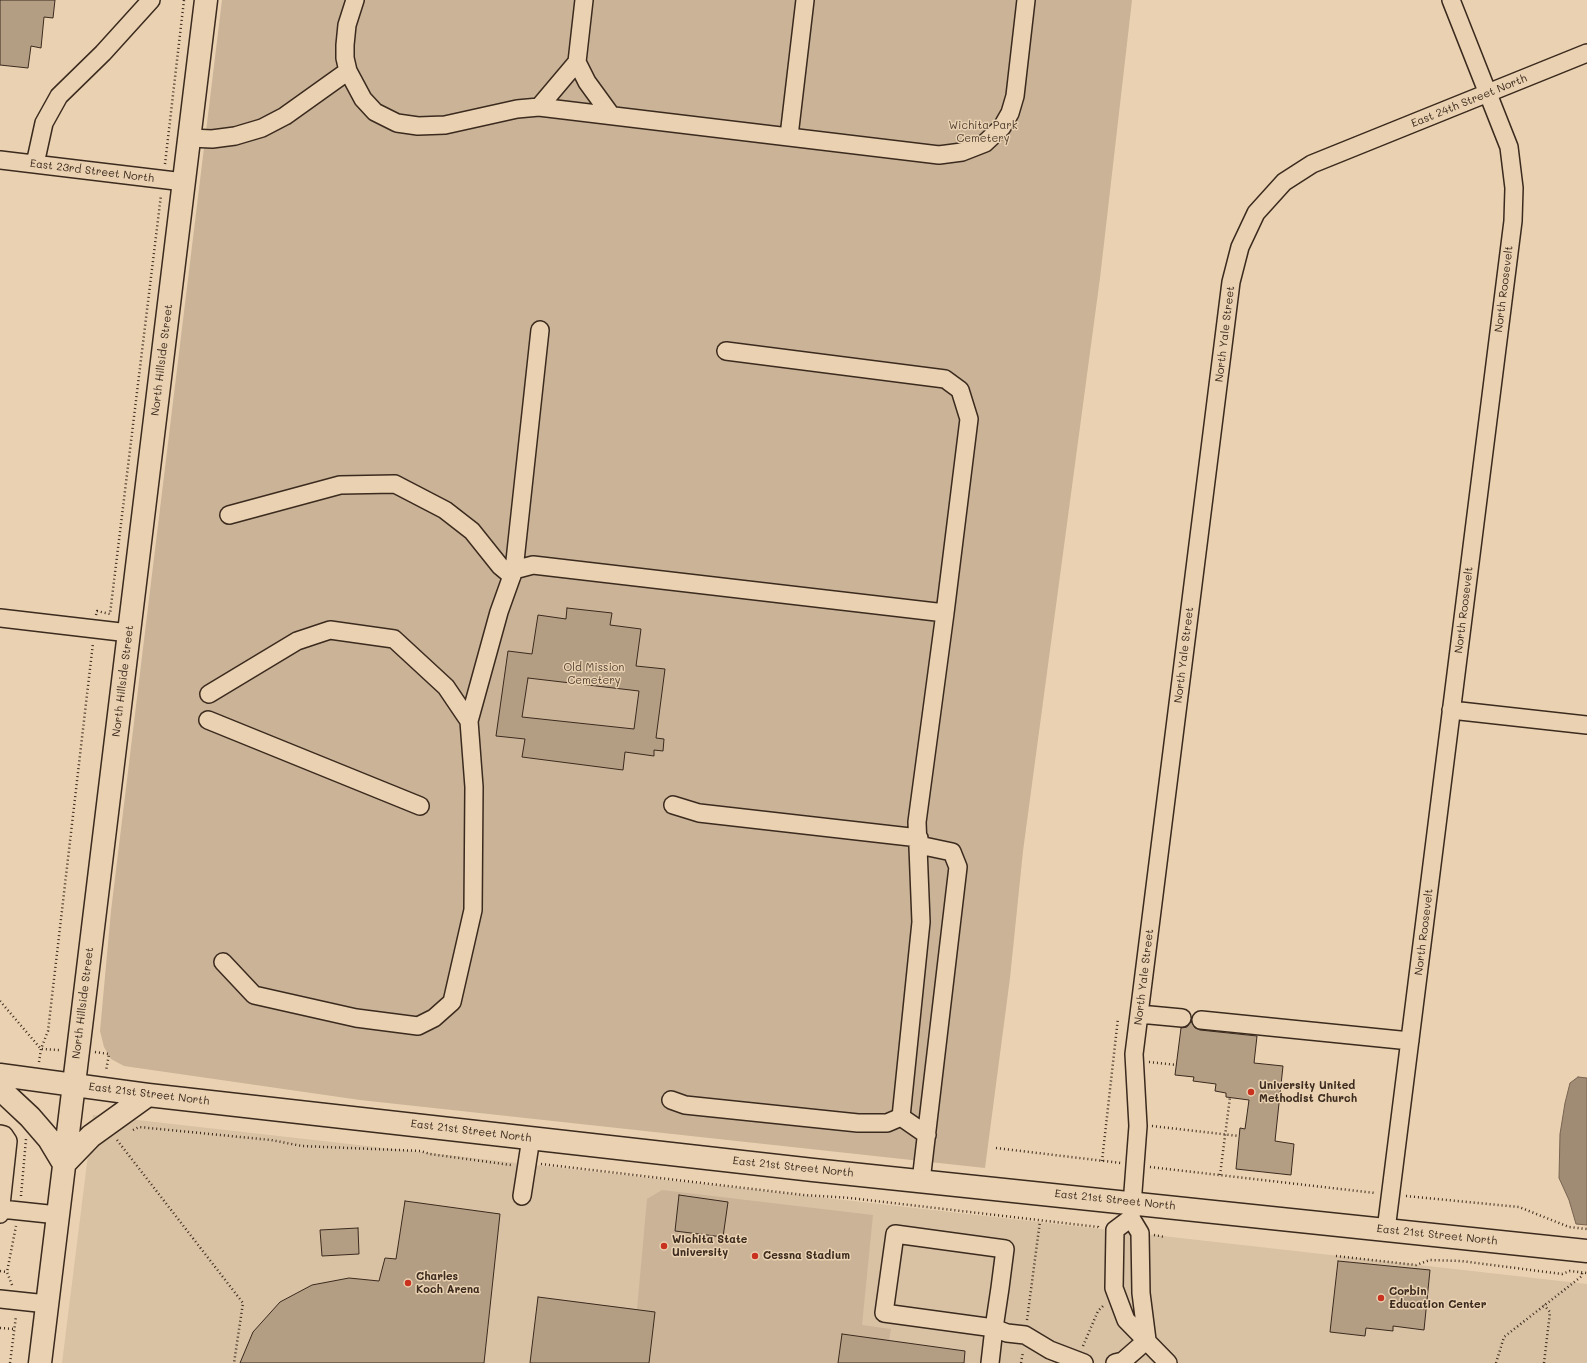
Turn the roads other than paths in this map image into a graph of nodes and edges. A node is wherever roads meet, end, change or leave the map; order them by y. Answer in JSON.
{"nodes":[{"id":1,"x":151,"y":0,"type":"edge"},
{"id":2,"x":206,"y":0,"type":"edge"},
{"id":3,"x":355,"y":0,"type":"edge"},
{"id":4,"x":584,"y":0,"type":"edge"},
{"id":5,"x":805,"y":0,"type":"edge"},
{"id":6,"x":1026,"y":0,"type":"edge"},
{"id":7,"x":1451,"y":0,"type":"edge"},
{"id":8,"x":1587,"y":53,"type":"edge"},
{"id":9,"x":577,"y":62,"type":"junction"},
{"id":10,"x":348,"y":71,"type":"junction"},
{"id":11,"x":1489,"y":93,"type":"junction"},
{"id":12,"x":539,"y":107,"type":"junction"},
{"id":13,"x":611,"y":115,"type":"junction"},
{"id":14,"x":789,"y":136,"type":"junction"},
{"id":15,"x":190,"y":138,"type":"junction"},
{"id":16,"x":1350,"y":148,"type":"joint"},
{"id":17,"x":0,"y":160,"type":"edge"},
{"id":18,"x":35,"y":164,"type":"junction"},
{"id":19,"x":184,"y":182,"type":"junction"},
{"id":20,"x":540,"y":330,"type":"dead end"},
{"id":21,"x":726,"y":351,"type":"dead end"},
{"id":22,"x":229,"y":515,"type":"dead end"},
{"id":23,"x":513,"y":573,"type":"junction"},
{"id":24,"x":944,"y":613,"type":"junction"},
{"id":25,"x":0,"y":618,"type":"edge"},
{"id":26,"x":129,"y":633,"type":"junction"},
{"id":27,"x":209,"y":694,"type":"dead end"},
{"id":28,"x":1451,"y":710,"type":"junction"},
{"id":29,"x":208,"y":720,"type":"dead end"},
{"id":30,"x":469,"y":721,"type":"junction"},
{"id":31,"x":1587,"y":726,"type":"edge"},
{"id":32,"x":673,"y":805,"type":"dead end"},
{"id":33,"x":420,"y":806,"type":"dead end"},
{"id":34,"x":919,"y":841,"type":"junction"},
{"id":35,"x":223,"y":962,"type":"dead end"},
{"id":36,"x":1139,"y":1014,"type":"junction"},
{"id":37,"x":1182,"y":1018,"type":"dead end"},
{"id":38,"x":1201,"y":1020,"type":"dead end"},
{"id":39,"x":1410,"y":1041,"type":"junction"},
{"id":40,"x":0,"y":1075,"type":"edge"},
{"id":41,"x":74,"y":1085,"type":"junction"},
{"id":42,"x":0,"y":1089,"type":"edge"},
{"id":43,"x":148,"y":1094,"type":"junction"},
{"id":44,"x":671,"y":1100,"type":"dead end"},
{"id":45,"x":901,"y":1117,"type":"junction"},
{"id":46,"x":0,"y":1134,"type":"edge"},
{"id":47,"x":927,"y":1135,"type":"junction"},
{"id":48,"x":531,"y":1138,"type":"junction"},
{"id":49,"x":64,"y":1164,"type":"junction"},
{"id":50,"x":922,"y":1181,"type":"junction"},
{"id":51,"x":522,"y":1196,"type":"dead end"},
{"id":52,"x":1132,"y":1210,"type":"junction"},
{"id":53,"x":0,"y":1212,"type":"edge"},
{"id":54,"x":58,"y":1215,"type":"junction"},
{"id":55,"x":1386,"y":1230,"type":"junction"},
{"id":56,"x":1584,"y":1258,"type":"edge"},
{"id":57,"x":7,"y":1300,"type":"edge"},
{"id":58,"x":47,"y":1304,"type":"junction"},
{"id":59,"x":994,"y":1328,"type":"junction"},
{"id":60,"x":1147,"y":1340,"type":"junction"},
{"id":61,"x":1053,"y":1358,"type":"edge"},
{"id":62,"x":1081,"y":1362,"type":"edge"},
{"id":63,"x":40,"y":1363,"type":"edge"},
{"id":64,"x":990,"y":1363,"type":"edge"},
{"id":65,"x":1115,"y":1363,"type":"edge"},
{"id":66,"x":1168,"y":1363,"type":"edge"}],
"edges":[{"from":1,"to":18,"type":"street"},
{"from":2,"to":15,"type":"main road","name":"North Hillside Street"},
{"from":3,"to":10,"type":"street"},
{"from":4,"to":9,"type":"street"},
{"from":5,"to":14,"type":"street"},
{"from":6,"to":14,"type":"street"},
{"from":7,"to":11,"type":"street","name":"North Roosevelt"},
{"from":8,"to":11,"type":"street","name":"East 24th Street North"},
{"from":9,"to":12,"type":"street"},
{"from":9,"to":13,"type":"street"},
{"from":10,"to":12,"type":"street"},
{"from":10,"to":15,"type":"street"},
{"from":11,"to":16,"type":"street","name":"East 24th Street North"},
{"from":11,"to":28,"type":"street","name":"North Roosevelt"},
{"from":12,"to":13,"type":"street"},
{"from":13,"to":14,"type":"street"},
{"from":15,"to":19,"type":"main road","name":"North Hillside Street"},
{"from":16,"to":36,"type":"street","name":"North Yale Street"},
{"from":17,"to":18,"type":"street","name":"East 23rd Street North"},
{"from":18,"to":19,"type":"street","name":"East 23rd Street North"},
{"from":19,"to":26,"type":"main road","name":"North Hillside Street"},
{"from":20,"to":23,"type":"street"},
{"from":21,"to":24,"type":"street"},
{"from":22,"to":23,"type":"street"},
{"from":23,"to":24,"type":"street"},
{"from":23,"to":30,"type":"street"},
{"from":24,"to":34,"type":"street"},
{"from":25,"to":26,"type":"street"},
{"from":26,"to":41,"type":"main road","name":"North Hillside Street"},
{"from":27,"to":30,"type":"street"},
{"from":28,"to":31,"type":"street"},
{"from":28,"to":39,"type":"street","name":"North Roosevelt"},
{"from":29,"to":33,"type":"street"},
{"from":30,"to":35,"type":"street"},
{"from":32,"to":34,"type":"street"},
{"from":34,"to":45,"type":"street"},
{"from":34,"to":47,"type":"street"},
{"from":36,"to":37,"type":"street"},
{"from":36,"to":52,"type":"street","name":"North Yale Street"},
{"from":38,"to":39,"type":"street"},
{"from":39,"to":55,"type":"street","name":"North Roosevelt"},
{"from":40,"to":41,"type":"main road","name":"East 21st Street North"},
{"from":41,"to":43,"type":"main road","name":"East 21st Street North"},
{"from":41,"to":49,"type":"main road","name":"North Hillside Street"},
{"from":42,"to":49,"type":"main road"},
{"from":43,"to":48,"type":"main road","name":"East 21st Street North"},
{"from":43,"to":49,"type":"main road"},
{"from":44,"to":45,"type":"street"},
{"from":45,"to":47,"type":"street"},
{"from":46,"to":53,"type":"street"},
{"from":47,"to":50,"type":"street"},
{"from":48,"to":50,"type":"main road","name":"East 21st Street North"},
{"from":48,"to":51,"type":"street"},
{"from":49,"to":54,"type":"main road","name":"North Hillside Street"},
{"from":50,"to":52,"type":"main road","name":"East 21st Street North"},
{"from":52,"to":55,"type":"main road","name":"East 21st Street North"},
{"from":52,"to":60,"type":"street"},
{"from":52,"to":60,"type":"street"},
{"from":53,"to":54,"type":"street"},
{"from":54,"to":58,"type":"main road","name":"North Hillside Street"},
{"from":55,"to":56,"type":"main road","name":"East 21st Street North"},
{"from":57,"to":58,"type":"street"},
{"from":58,"to":63,"type":"main road","name":"North Hillside Street"},
{"from":59,"to":59,"type":"street"},
{"from":59,"to":61,"type":"street"},
{"from":59,"to":64,"type":"street"},
{"from":60,"to":65,"type":"street"},
{"from":60,"to":66,"type":"street"},
{"from":61,"to":62,"type":"street"}]}
